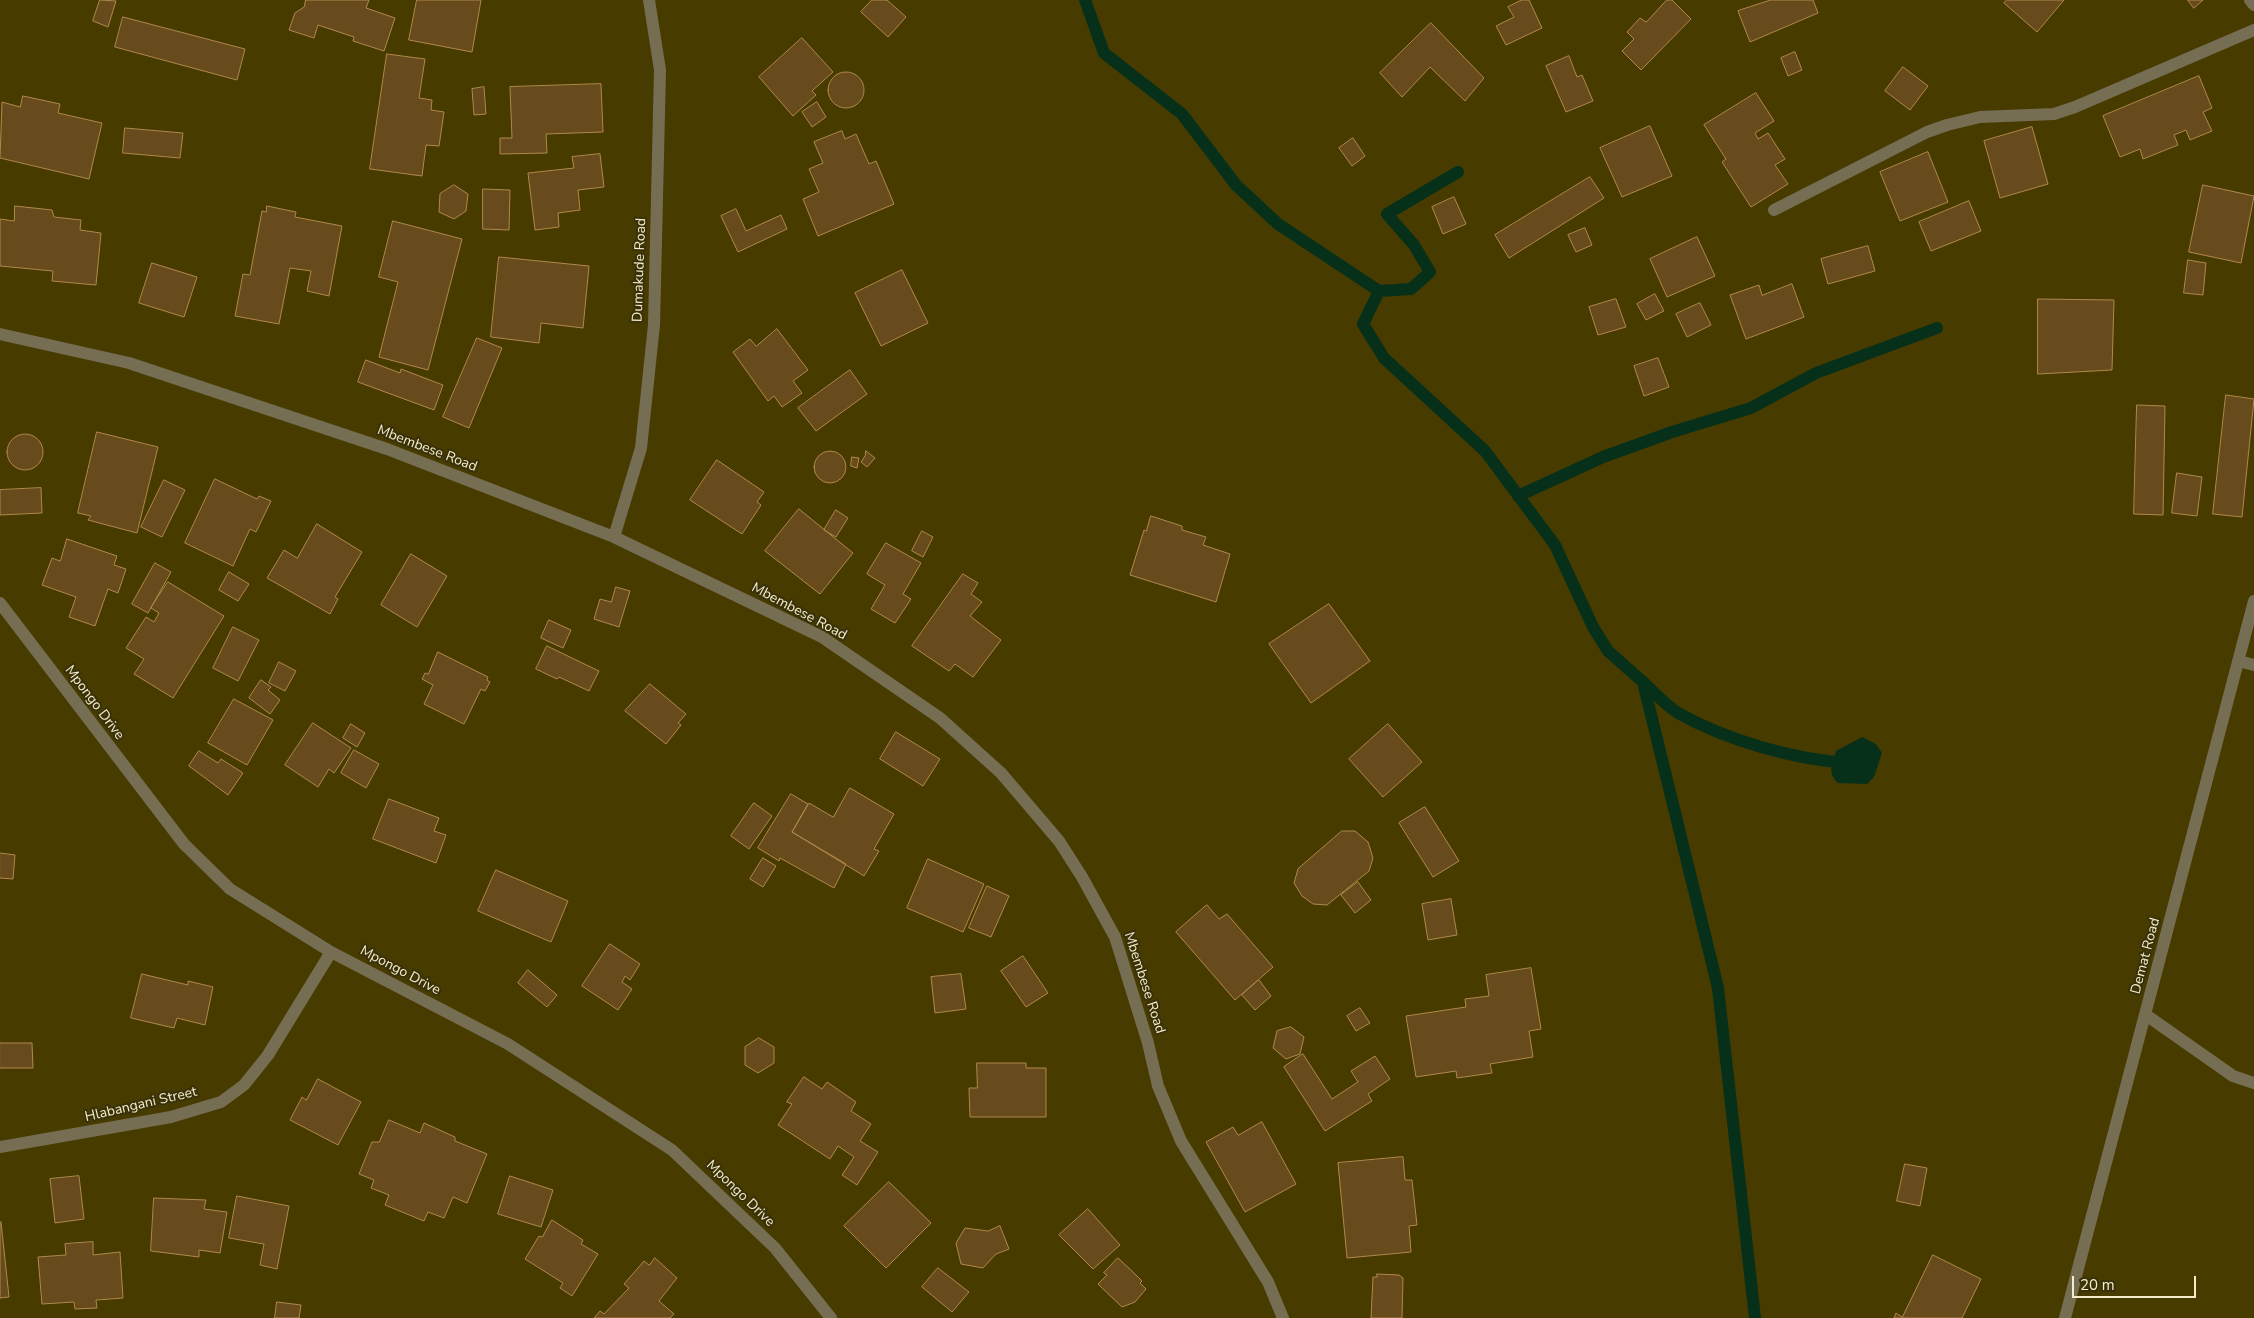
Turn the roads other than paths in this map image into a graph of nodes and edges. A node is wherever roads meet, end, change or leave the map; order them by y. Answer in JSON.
{"nodes":[{"id":1,"x":649,"y":0,"type":"edge"},
{"id":2,"x":2250,"y":0,"type":"edge"},
{"id":3,"x":2254,"y":5,"type":"edge"},
{"id":4,"x":2254,"y":30,"type":"edge"},
{"id":5,"x":1774,"y":210,"type":"dead end"},
{"id":6,"x":0,"y":334,"type":"edge"},
{"id":7,"x":614,"y":538,"type":"junction"},
{"id":8,"x":2254,"y":601,"type":"edge"},
{"id":9,"x":0,"y":603,"type":"edge"},
{"id":10,"x":2238,"y":661,"type":"junction"},
{"id":11,"x":2254,"y":665,"type":"edge"},
{"id":12,"x":331,"y":952,"type":"junction"},
{"id":13,"x":2146,"y":1015,"type":"junction"},
{"id":14,"x":2254,"y":1083,"type":"edge"},
{"id":15,"x":0,"y":1147,"type":"edge"},
{"id":16,"x":830,"y":1318,"type":"edge"},
{"id":17,"x":1283,"y":1318,"type":"edge"},
{"id":18,"x":2065,"y":1318,"type":"edge"}],
"edges":[{"from":1,"to":7,"type":"street","name":"Dumakude Road"},
{"from":2,"to":3,"type":"street"},
{"from":4,"to":5,"type":"street"},
{"from":6,"to":7,"type":"street","name":"Mbembese Road"},
{"from":7,"to":17,"type":"street","name":"Mbembese Road"},
{"from":8,"to":10,"type":"street","name":"Demat Road"},
{"from":9,"to":12,"type":"street","name":"Mpongo Drive"},
{"from":10,"to":11,"type":"street"},
{"from":10,"to":13,"type":"street","name":"Demat Road"},
{"from":12,"to":15,"type":"street","name":"Hlabangani Street"},
{"from":12,"to":16,"type":"street","name":"Mpongo Drive"},
{"from":13,"to":14,"type":"street"},
{"from":13,"to":18,"type":"street","name":"Demat Road"}]}
